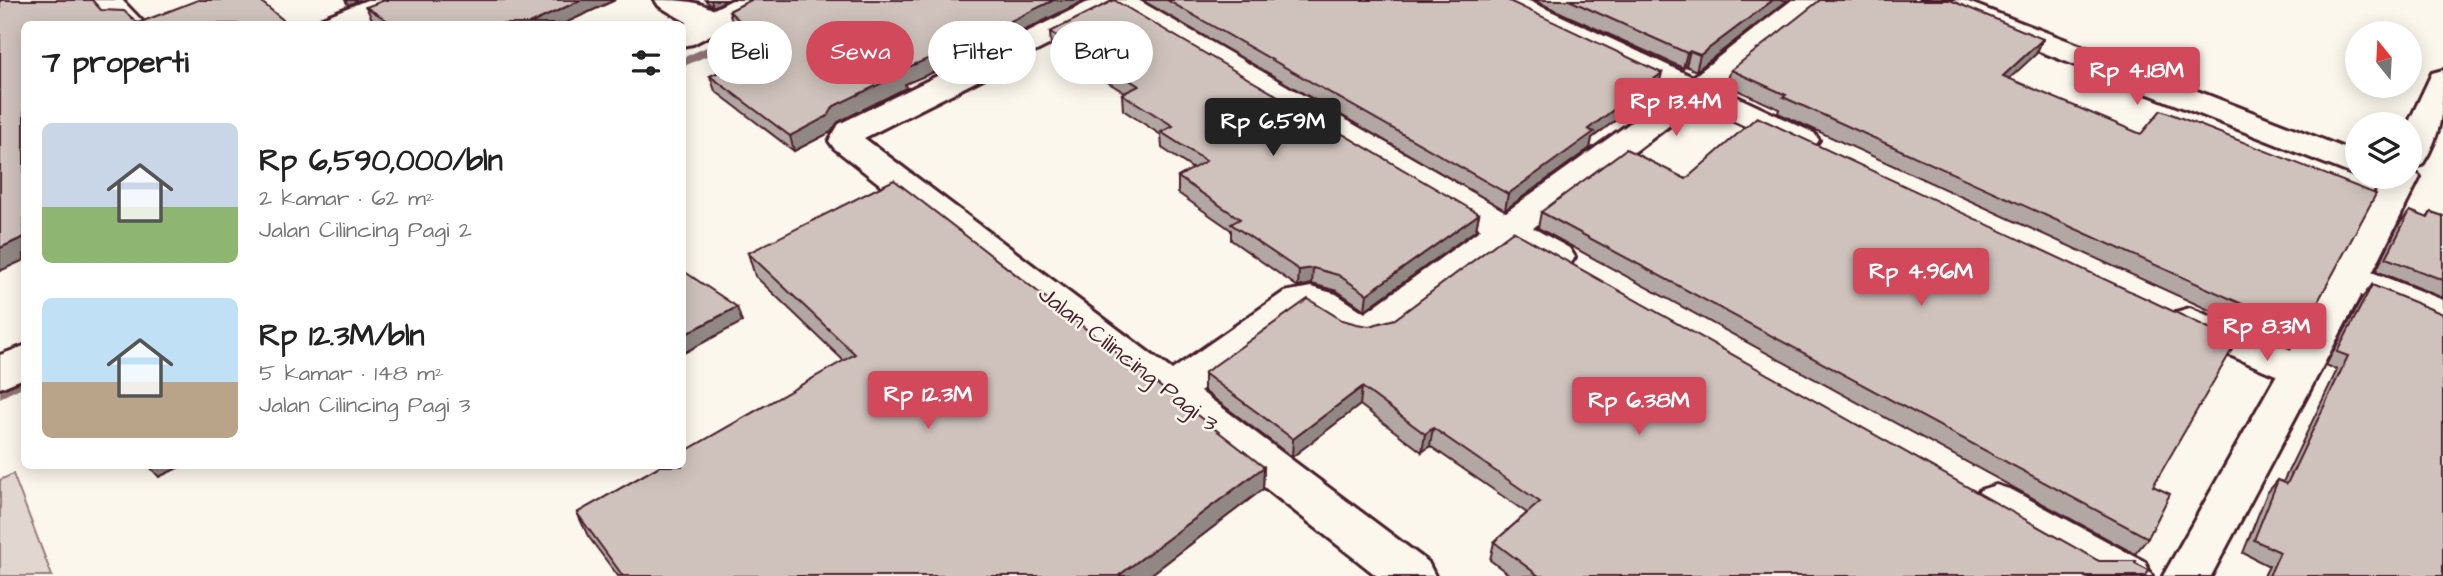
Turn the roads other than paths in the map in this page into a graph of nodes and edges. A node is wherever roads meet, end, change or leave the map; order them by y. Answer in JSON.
{"nodes":[{"id":1,"x":105,"y":0,"type":"edge"},
{"id":2,"x":393,"y":0,"type":"edge"},
{"id":3,"x":670,"y":0,"type":"edge"},
{"id":4,"x":755,"y":0,"type":"edge"},
{"id":5,"x":1116,"y":0,"type":"edge"},
{"id":6,"x":1503,"y":0,"type":"edge"},
{"id":7,"x":1811,"y":0,"type":"edge"},
{"id":8,"x":1936,"y":0,"type":"edge"},
{"id":9,"x":127,"y":21,"type":"edge"},
{"id":10,"x":340,"y":21,"type":"edge"},
{"id":11,"x":710,"y":21,"type":"edge"},
{"id":12,"x":714,"y":21,"type":"edge"},
{"id":13,"x":707,"y":24,"type":"edge"},
{"id":14,"x":686,"y":35,"type":"edge"},
{"id":15,"x":2443,"y":80,"type":"edge"},
{"id":16,"x":1696,"y":90,"type":"junction"},
{"id":17,"x":2422,"y":124,"type":"edge"},
{"id":18,"x":1833,"y":154,"type":"edge"},
{"id":19,"x":2345,"y":160,"type":"edge"},
{"id":20,"x":2392,"y":189,"type":"edge"},
{"id":21,"x":1506,"y":229,"type":"junction"},
{"id":22,"x":1591,"y":277,"type":"edge"},
{"id":23,"x":2351,"y":277,"type":"junction"},
{"id":24,"x":2157,"y":306,"type":"edge"},
{"id":25,"x":2443,"y":315,"type":"edge"},
{"id":26,"x":21,"y":362,"type":"edge"},
{"id":27,"x":2299,"y":370,"type":"junction"},
{"id":28,"x":0,"y":373,"type":"edge"},
{"id":29,"x":1171,"y":391,"type":"junction"},
{"id":30,"x":1965,"y":486,"type":"edge"},
{"id":31,"x":1411,"y":576,"type":"edge"},
{"id":32,"x":2128,"y":576,"type":"edge"},
{"id":33,"x":2187,"y":576,"type":"edge"}],
"edges":[{"from":1,"to":9,"type":"street"},
{"from":2,"to":10,"type":"street"},
{"from":3,"to":11,"type":"street"},
{"from":4,"to":12,"type":"street"},
{"from":5,"to":21,"type":"street"},
{"from":5,"to":29,"type":"street","name":"Jalan Cilincing Pagi 3"},
{"from":6,"to":16,"type":"street"},
{"from":7,"to":16,"type":"street"},
{"from":8,"to":19,"type":"street"},
{"from":13,"to":14,"type":"street"},
{"from":15,"to":17,"type":"street"},
{"from":16,"to":18,"type":"street"},
{"from":16,"to":21,"type":"street"},
{"from":20,"to":23,"type":"street"},
{"from":21,"to":22,"type":"street"},
{"from":21,"to":29,"type":"street"},
{"from":23,"to":25,"type":"street"},
{"from":23,"to":27,"type":"street"},
{"from":24,"to":27,"type":"street"},
{"from":26,"to":28,"type":"street"},
{"from":27,"to":33,"type":"street"},
{"from":29,"to":31,"type":"street","name":"Jalan Cilincing Pagi 3"},
{"from":30,"to":32,"type":"street"}]}
